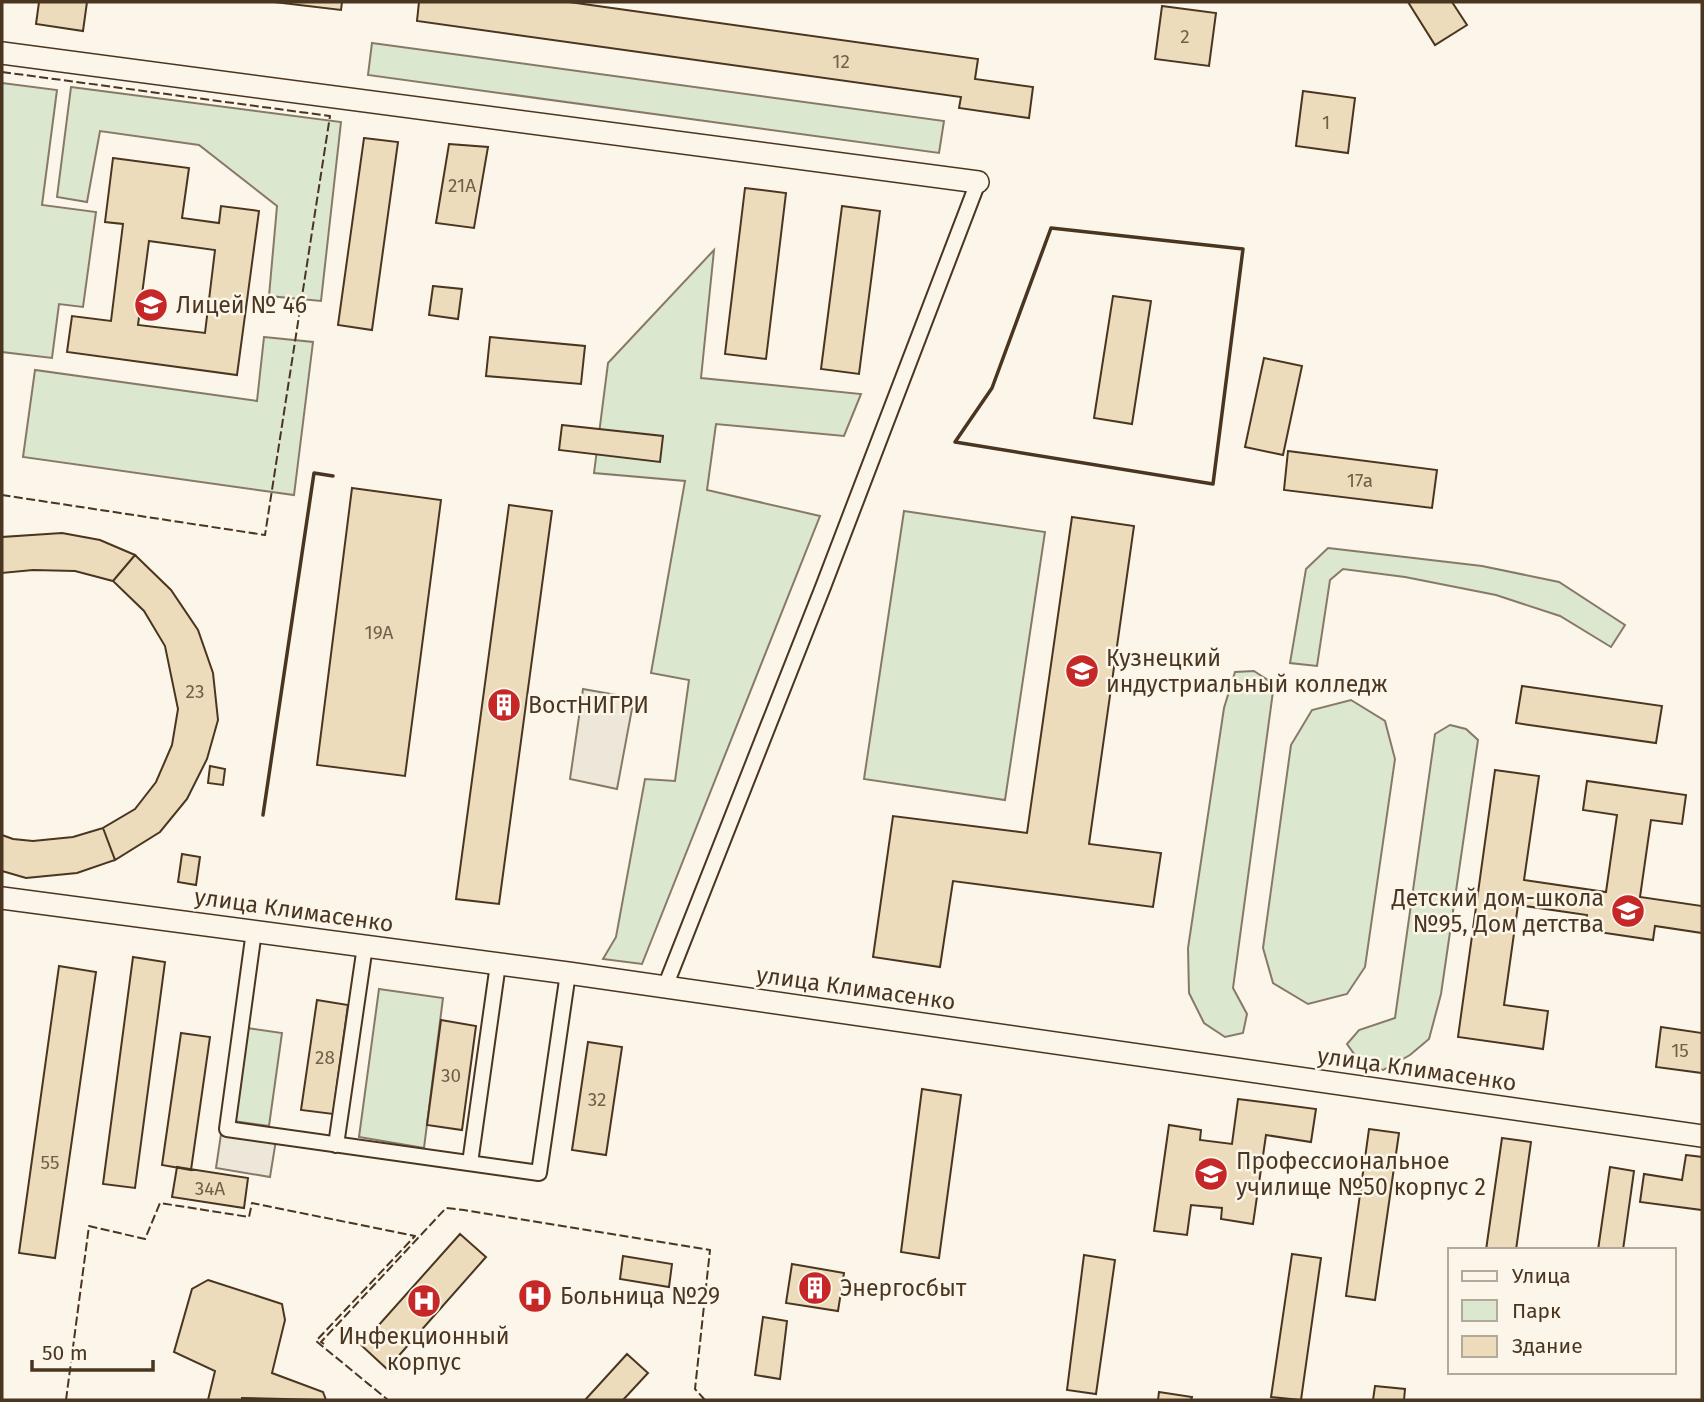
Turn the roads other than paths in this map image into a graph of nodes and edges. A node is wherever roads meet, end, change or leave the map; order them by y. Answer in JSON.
{"nodes":[{"id":1,"x":2,"y":53,"type":"edge"},
{"id":2,"x":978,"y":182,"type":"joint"},
{"id":3,"x":2,"y":898,"type":"edge"},
{"id":4,"x":254,"y":931,"type":"junction"},
{"id":5,"x":365,"y":946,"type":"junction"},
{"id":6,"x":498,"y":964,"type":"junction"},
{"id":7,"x":568,"y":973,"type":"junction"},
{"id":8,"x":665,"y":987,"type":"junction"},
{"id":9,"x":1702,"y":1136,"type":"edge"},
{"id":10,"x":337,"y":1145,"type":"junction"},
{"id":11,"x":470,"y":1163,"type":"junction"}],
"edges":[{"from":1,"to":2,"type":"street"},
{"from":2,"to":8,"type":"street"},
{"from":3,"to":4,"type":"street","name":"улица Климасенко"},
{"from":4,"to":5,"type":"street","name":"улица Климасенко"},
{"from":4,"to":10,"type":"street"},
{"from":5,"to":6,"type":"street","name":"улица Климасенко"},
{"from":5,"to":10,"type":"street"},
{"from":6,"to":7,"type":"street","name":"улица Климасенко"},
{"from":6,"to":11,"type":"street"},
{"from":7,"to":8,"type":"street","name":"улица Климасенко"},
{"from":7,"to":11,"type":"street"},
{"from":8,"to":9,"type":"street","name":"улица Климасенко"},
{"from":10,"to":11,"type":"street"}]}
